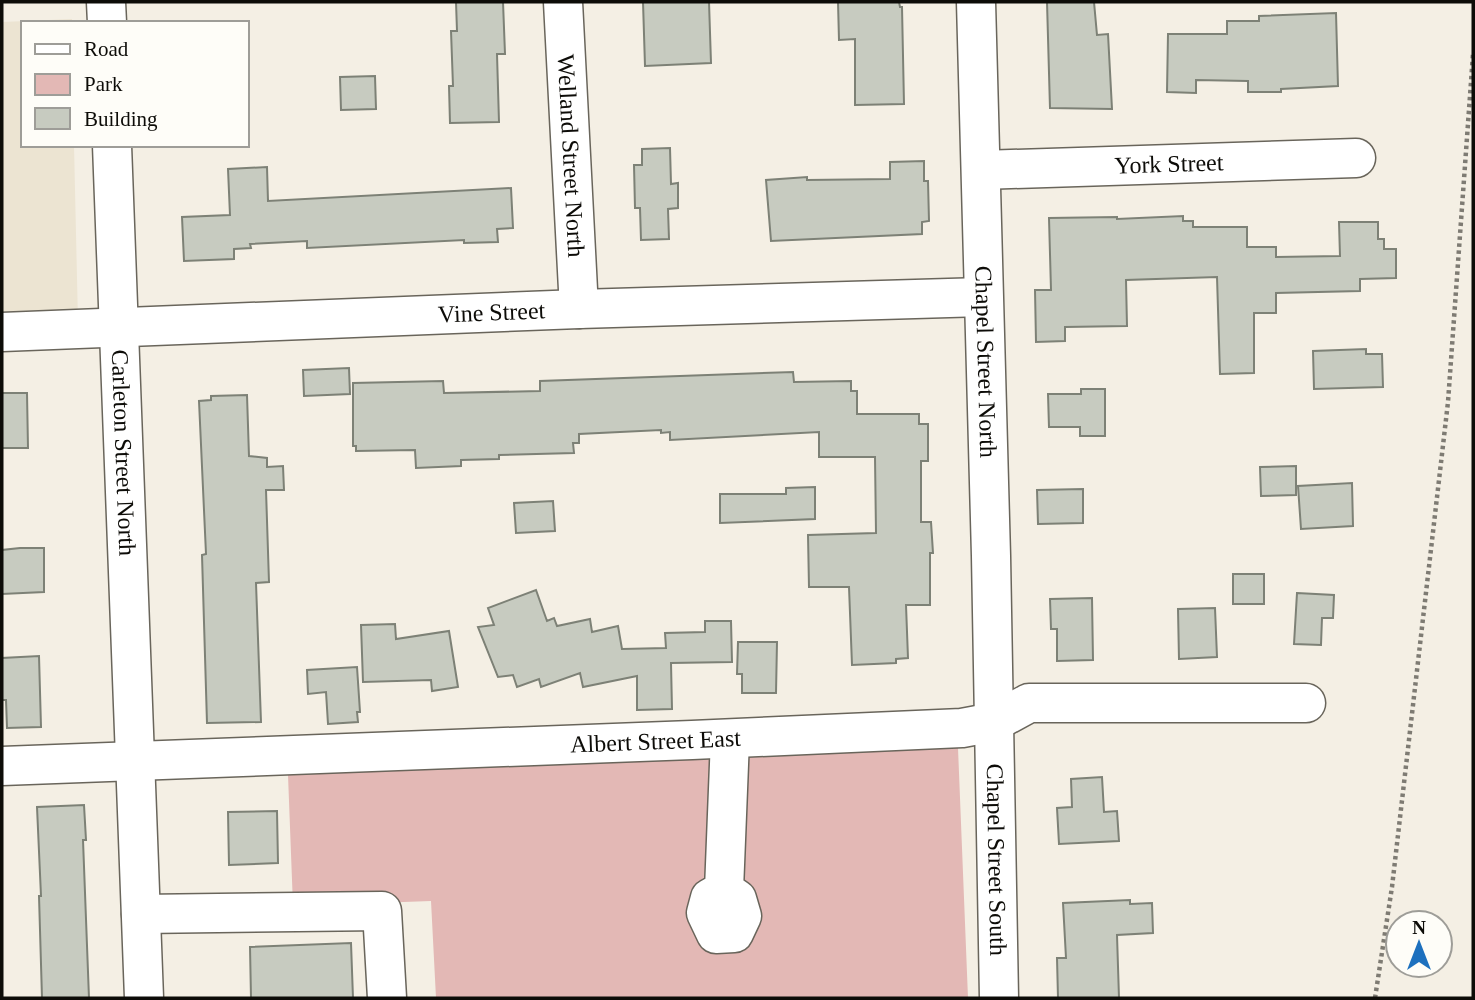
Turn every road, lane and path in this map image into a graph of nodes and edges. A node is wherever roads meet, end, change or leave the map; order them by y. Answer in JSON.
{"nodes":[{"id":1,"x":106,"y":2,"type":"edge"},
{"id":2,"x":563,"y":2,"type":"edge"},
{"id":3,"x":976,"y":2,"type":"edge"},
{"id":4,"x":107,"y":21,"type":"edge"},
{"id":5,"x":1473,"y":54,"type":"edge"},
{"id":6,"x":112,"y":147,"type":"edge"},
{"id":7,"x":1356,"y":158,"type":"dead end"},
{"id":8,"x":982,"y":170,"type":"junction"},
{"id":9,"x":983,"y":297,"type":"junction"},
{"id":10,"x":579,"y":309,"type":"junction"},
{"id":11,"x":119,"y":328,"type":"junction"},
{"id":12,"x":2,"y":332,"type":"edge"},
{"id":13,"x":1306,"y":703,"type":"dead end"},
{"id":14,"x":994,"y":722,"type":"junction"},
{"id":15,"x":730,"y":739,"type":"junction"},
{"id":16,"x":135,"y":761,"type":"junction"},
{"id":17,"x":2,"y":766,"type":"edge"},
{"id":18,"x":724,"y":890,"type":"dead end"},
{"id":19,"x":141,"y":914,"type":"junction"},
{"id":20,"x":144,"y":998,"type":"edge"},
{"id":21,"x":387,"y":998,"type":"edge"},
{"id":22,"x":999,"y":998,"type":"edge"},
{"id":23,"x":1375,"y":998,"type":"edge"}],
"edges":[{"from":1,"to":4,"type":"street"},
{"from":2,"to":10,"type":"street","name":"Welland Street North"},
{"from":3,"to":8,"type":"street","name":"Chapel Street North"},
{"from":5,"to":23,"type":"path"},
{"from":6,"to":11,"type":"street","name":"Carleton Street North"},
{"from":7,"to":8,"type":"street","name":"York Street"},
{"from":8,"to":9,"type":"street","name":"Chapel Street North"},
{"from":9,"to":10,"type":"street","name":"Vine Street"},
{"from":9,"to":14,"type":"street","name":"Chapel Street North"},
{"from":10,"to":11,"type":"street","name":"Vine Street"},
{"from":11,"to":12,"type":"street","name":"Vine Street"},
{"from":11,"to":16,"type":"street","name":"Carleton Street North"},
{"from":13,"to":14,"type":"street","name":"Albert Street East"},
{"from":14,"to":15,"type":"street","name":"Albert Street East"},
{"from":14,"to":22,"type":"street","name":"Chapel Street South"},
{"from":15,"to":16,"type":"street","name":"Albert Street East"},
{"from":15,"to":18,"type":"street"},
{"from":16,"to":17,"type":"street","name":"Albert Street East"},
{"from":16,"to":19,"type":"street","name":"Carleton Street North"},
{"from":19,"to":20,"type":"street","name":"Carleton Street North"},
{"from":19,"to":21,"type":"street"}]}
